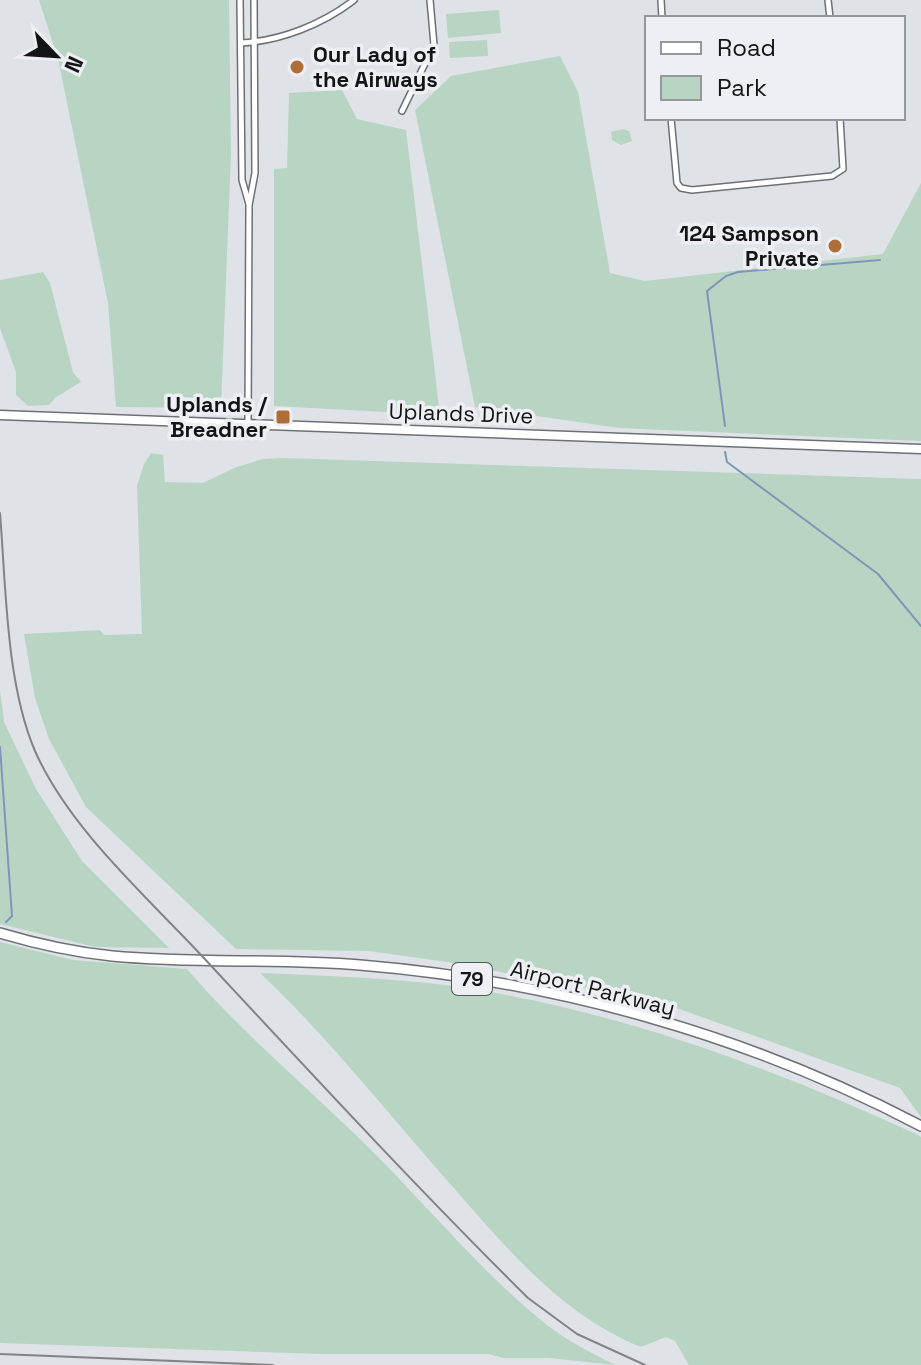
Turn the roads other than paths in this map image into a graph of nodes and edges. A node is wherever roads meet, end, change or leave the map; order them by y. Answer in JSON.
{"nodes":[{"id":1,"x":240,"y":0,"type":"edge"},
{"id":2,"x":254,"y":0,"type":"edge"},
{"id":3,"x":354,"y":0,"type":"edge"},
{"id":4,"x":430,"y":0,"type":"edge"},
{"id":5,"x":254,"y":42,"type":"junction"},
{"id":6,"x":241,"y":43,"type":"junction"},
{"id":7,"x":402,"y":111,"type":"dead end"},
{"id":8,"x":671,"y":120,"type":"edge"},
{"id":9,"x":840,"y":120,"type":"edge"},
{"id":10,"x":249,"y":205,"type":"junction"},
{"id":11,"x":0,"y":415,"type":"edge"},
{"id":12,"x":248,"y":423,"type":"junction"},
{"id":13,"x":921,"y":449,"type":"edge"},
{"id":14,"x":0,"y":933,"type":"edge"},
{"id":15,"x":921,"y":1126,"type":"edge"}],
"edges":[{"from":1,"to":6,"type":"street"},
{"from":2,"to":5,"type":"street"},
{"from":3,"to":5,"type":"street"},
{"from":4,"to":7,"type":"street"},
{"from":5,"to":6,"type":"street"},
{"from":5,"to":10,"type":"street"},
{"from":6,"to":10,"type":"street"},
{"from":8,"to":9,"type":"street"},
{"from":10,"to":12,"type":"street"},
{"from":11,"to":12,"type":"main road","name":"Uplands Drive"},
{"from":12,"to":13,"type":"main road","name":"Uplands Drive"},
{"from":14,"to":15,"type":"highway","name":"Airport Parkway","number":"79"}]}
